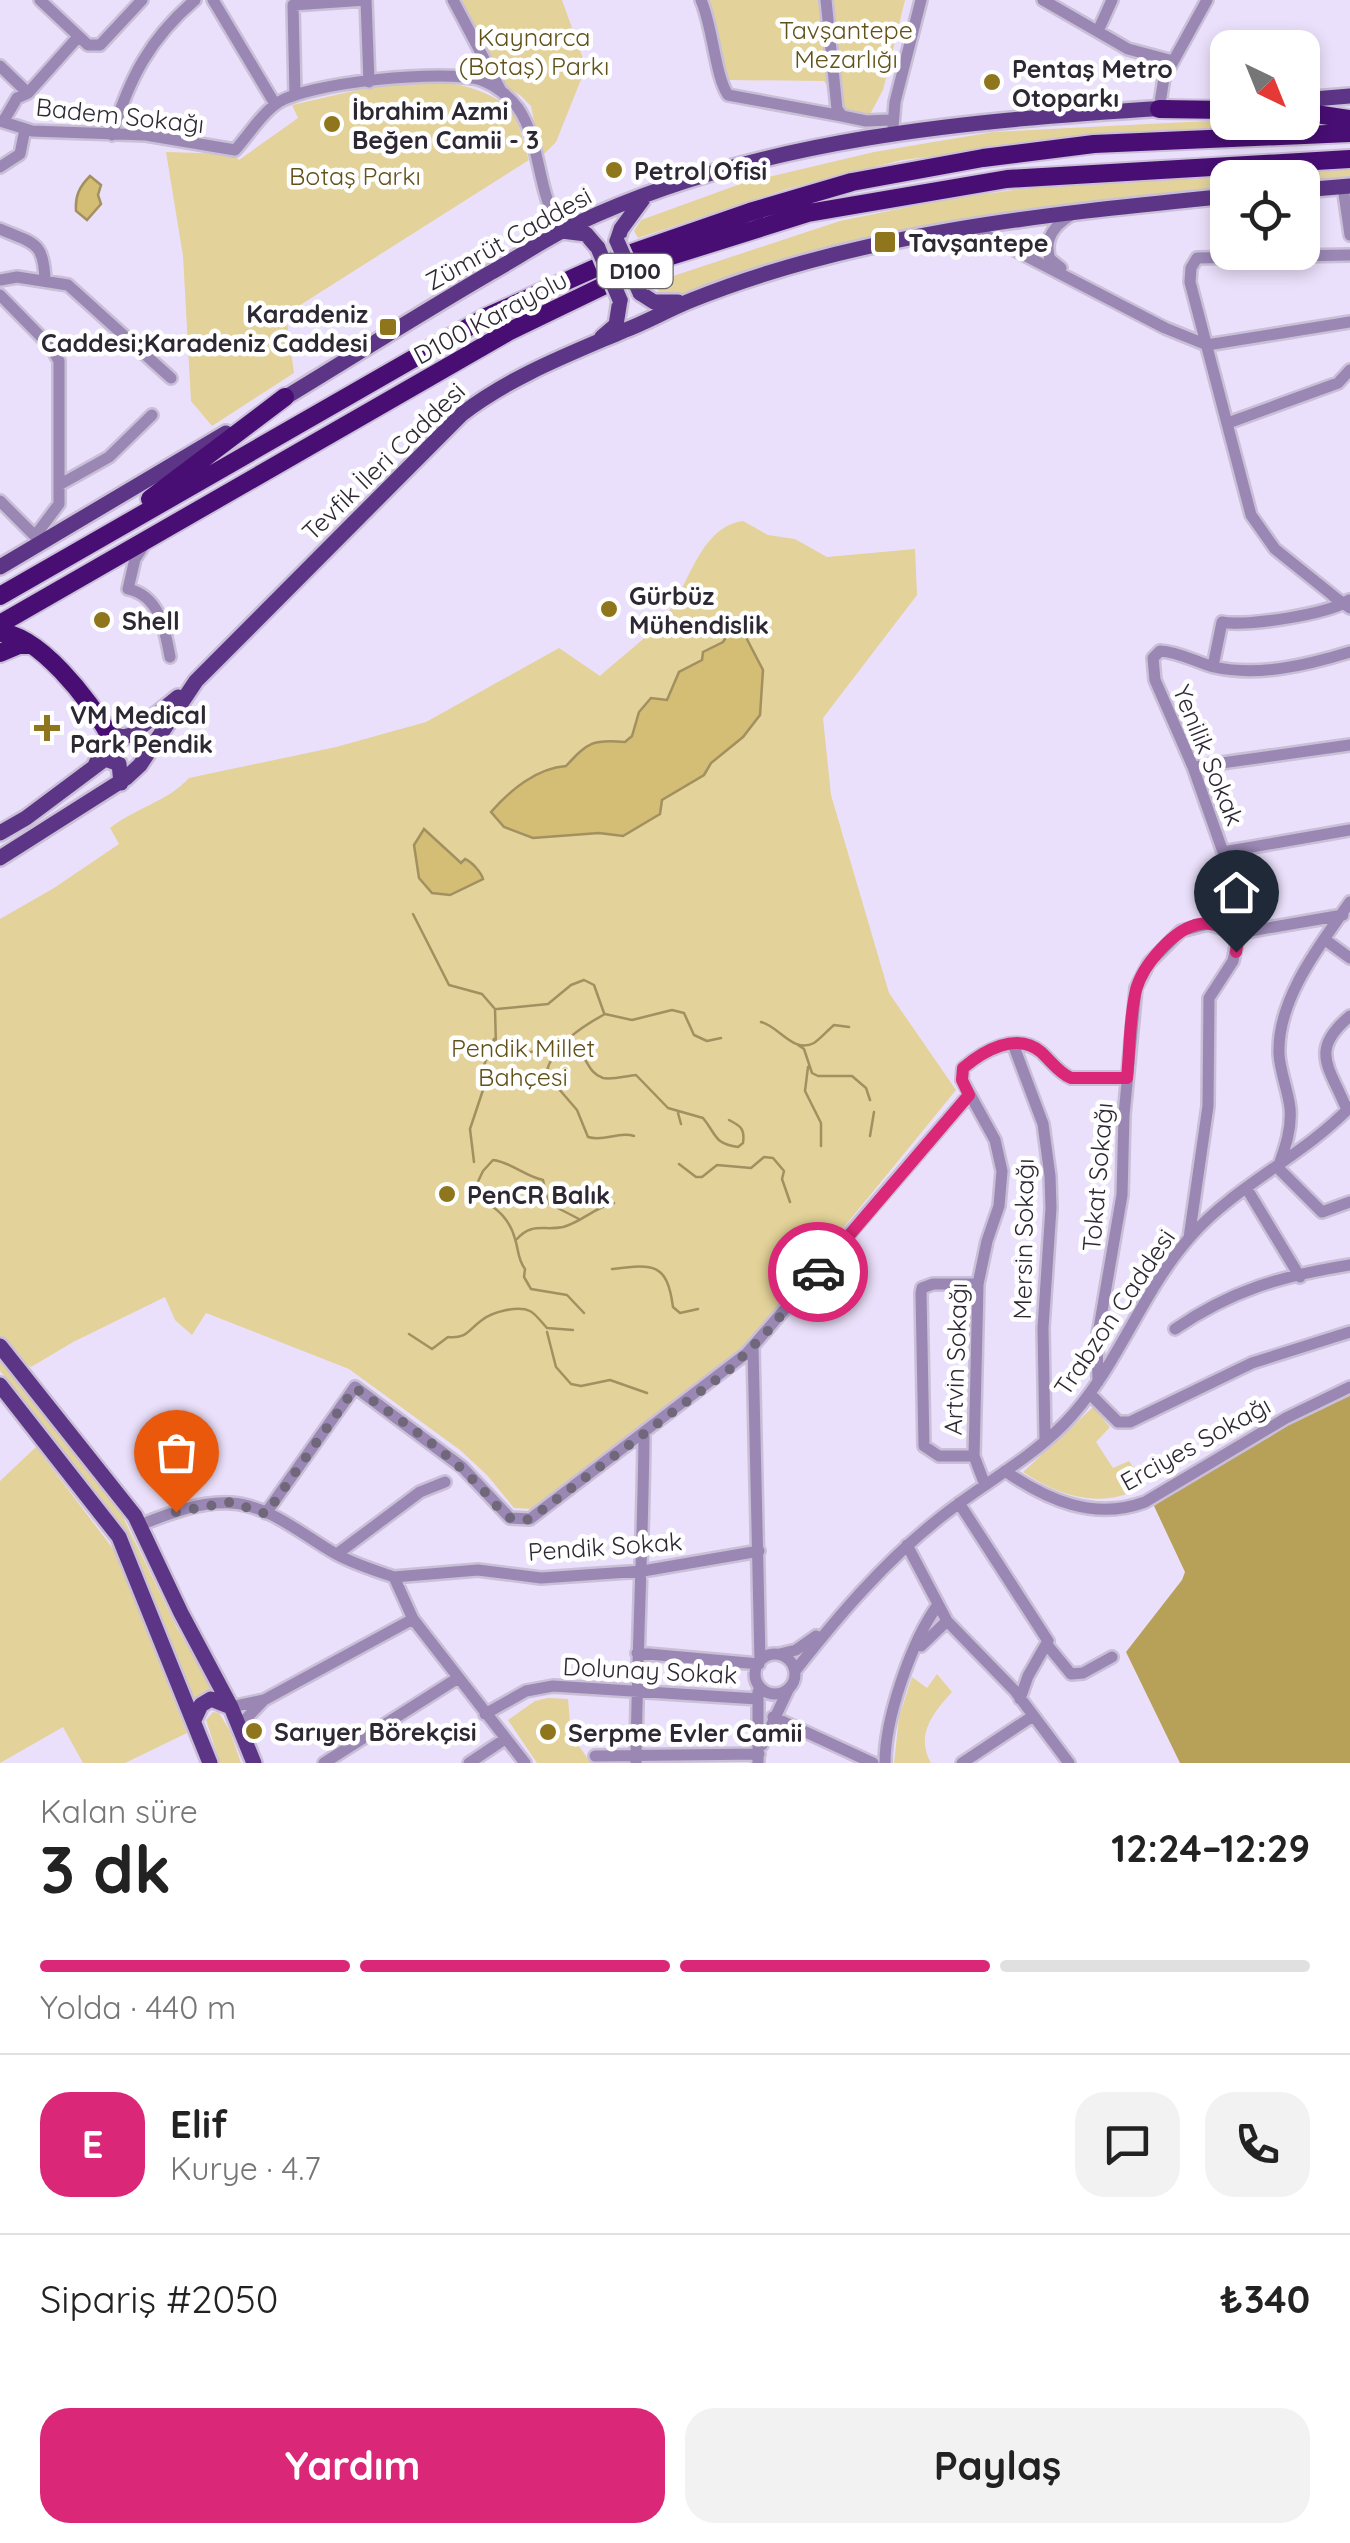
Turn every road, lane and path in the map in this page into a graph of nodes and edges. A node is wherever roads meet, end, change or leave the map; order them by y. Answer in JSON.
{"nodes":[{"id":1,"x":40,"y":0,"type":"edge"},
{"id":2,"x":195,"y":0,"type":"edge"},
{"id":3,"x":212,"y":0,"type":"edge"},
{"id":4,"x":366,"y":0,"type":"edge"},
{"id":5,"x":453,"y":0,"type":"edge"},
{"id":6,"x":701,"y":0,"type":"edge"},
{"id":7,"x":826,"y":0,"type":"edge"},
{"id":8,"x":921,"y":0,"type":"edge"},
{"id":9,"x":1043,"y":0,"type":"edge"},
{"id":10,"x":1112,"y":0,"type":"edge"},
{"id":11,"x":1206,"y":0,"type":"edge"},
{"id":12,"x":139,"y":1,"type":"edge"},
{"id":13,"x":292,"y":2,"type":"edge"},
{"id":14,"x":1098,"y":31,"type":"junction"},
{"id":15,"x":78,"y":37,"type":"junction"},
{"id":16,"x":1172,"y":62,"type":"junction"},
{"id":17,"x":0,"y":66,"type":"edge"},
{"id":18,"x":369,"y":82,"type":"junction"},
{"id":19,"x":502,"y":92,"type":"junction"},
{"id":20,"x":28,"y":93,"type":"junction"},
{"id":21,"x":295,"y":95,"type":"junction"},
{"id":22,"x":1350,"y":96,"type":"edge"},
{"id":23,"x":1320,"y":98,"type":"edge"},
{"id":24,"x":275,"y":104,"type":"junction"},
{"id":25,"x":1210,"y":108,"type":"edge"},
{"id":26,"x":1159,"y":109,"type":"junction"},
{"id":27,"x":1320,"y":115,"type":"edge"},
{"id":28,"x":842,"y":116,"type":"junction"},
{"id":29,"x":1350,"y":119,"type":"edge"},
{"id":30,"x":2,"y":121,"type":"edge"},
{"id":31,"x":892,"y":126,"type":"junction"},
{"id":32,"x":25,"y":129,"type":"junction"},
{"id":33,"x":1350,"y":133,"type":"edge"},
{"id":34,"x":112,"y":135,"type":"junction"},
{"id":35,"x":1350,"y":159,"type":"edge"},
{"id":36,"x":0,"y":167,"type":"edge"},
{"id":37,"x":1346,"y":187,"type":"edge"},
{"id":38,"x":1320,"y":189,"type":"edge"},
{"id":39,"x":645,"y":196,"type":"junction"},
{"id":40,"x":1210,"y":198,"type":"edge"},
{"id":41,"x":1074,"y":213,"type":"junction"},
{"id":42,"x":972,"y":228,"type":"junction"},
{"id":43,"x":0,"y":229,"type":"edge"},
{"id":44,"x":562,"y":230,"type":"junction"},
{"id":45,"x":1350,"y":234,"type":"edge"},
{"id":46,"x":1350,"y":255,"type":"edge"},
{"id":47,"x":0,"y":280,"type":"edge"},
{"id":48,"x":45,"y":281,"type":"junction"},
{"id":49,"x":0,"y":295,"type":"edge"},
{"id":50,"x":692,"y":300,"type":"junction"},
{"id":51,"x":1350,"y":322,"type":"edge"},
{"id":52,"x":1183,"y":334,"type":"junction"},
{"id":53,"x":595,"y":343,"type":"junction"},
{"id":54,"x":1207,"y":345,"type":"junction"},
{"id":55,"x":1350,"y":370,"type":"edge"},
{"id":56,"x":171,"y":378,"type":"dead end"},
{"id":57,"x":285,"y":397,"type":"junction"},
{"id":58,"x":152,"y":415,"type":"dead end"},
{"id":59,"x":1228,"y":424,"type":"junction"},
{"id":60,"x":59,"y":485,"type":"junction"},
{"id":61,"x":0,"y":500,"type":"edge"},
{"id":62,"x":148,"y":539,"type":"junction"},
{"id":63,"x":38,"y":540,"type":"junction"},
{"id":64,"x":82,"y":549,"type":"junction"},
{"id":65,"x":0,"y":566,"type":"edge"},
{"id":66,"x":0,"y":596,"type":"edge"},
{"id":67,"x":1345,"y":602,"type":"edge"},
{"id":68,"x":0,"y":624,"type":"edge"},
{"id":69,"x":0,"y":633,"type":"edge"},
{"id":70,"x":31,"y":646,"type":"junction"},
{"id":71,"x":1350,"y":652,"type":"edge"},
{"id":72,"x":0,"y":654,"type":"edge"},
{"id":73,"x":170,"y":658,"type":"dead end"},
{"id":74,"x":1213,"y":666,"type":"junction"},
{"id":75,"x":196,"y":681,"type":"junction"},
{"id":76,"x":108,"y":733,"type":"junction"},
{"id":77,"x":1350,"y":745,"type":"edge"},
{"id":78,"x":94,"y":766,"type":"junction"},
{"id":79,"x":1193,"y":768,"type":"junction"},
{"id":80,"x":121,"y":783,"type":"junction"},
{"id":81,"x":1350,"y":830,"type":"edge"},
{"id":82,"x":0,"y":833,"type":"edge"},
{"id":83,"x":1223,"y":852,"type":"junction"},
{"id":84,"x":0,"y":858,"type":"edge"},
{"id":85,"x":1350,"y":902,"type":"edge"},
{"id":86,"x":1346,"y":914,"type":"edge"},
{"id":87,"x":1239,"y":933,"type":"junction"},
{"id":88,"x":1324,"y":939,"type":"junction"},
{"id":89,"x":1350,"y":958,"type":"edge"},
{"id":90,"x":1350,"y":1016,"type":"edge"},
{"id":91,"x":1013,"y":1044,"type":"junction"},
{"id":92,"x":1127,"y":1078,"type":"junction"},
{"id":93,"x":969,"y":1095,"type":"junction"},
{"id":94,"x":1346,"y":1111,"type":"edge"},
{"id":95,"x":1350,"y":1130,"type":"edge"},
{"id":96,"x":1278,"y":1168,"type":"junction"},
{"id":97,"x":1246,"y":1189,"type":"junction"},
{"id":98,"x":1350,"y":1202,"type":"edge"},
{"id":99,"x":1189,"y":1238,"type":"junction"},
{"id":100,"x":1350,"y":1265,"type":"edge"},
{"id":101,"x":1300,"y":1277,"type":"junction"},
{"id":102,"x":978,"y":1284,"type":"junction"},
{"id":103,"x":1175,"y":1329,"type":"dead end"},
{"id":104,"x":1350,"y":1332,"type":"edge"},
{"id":105,"x":0,"y":1346,"type":"edge"},
{"id":106,"x":752,"y":1348,"type":"junction"},
{"id":107,"x":1098,"y":1382,"type":"junction"},
{"id":108,"x":0,"y":1385,"type":"edge"},
{"id":109,"x":1350,"y":1387,"type":"edge"},
{"id":110,"x":1090,"y":1394,"type":"junction"},
{"id":111,"x":644,"y":1435,"type":"junction"},
{"id":112,"x":1045,"y":1440,"type":"junction"},
{"id":113,"x":974,"y":1456,"type":"junction"},
{"id":114,"x":1005,"y":1471,"type":"junction"},
{"id":115,"x":445,"y":1482,"type":"dead end"},
{"id":116,"x":985,"y":1484,"type":"junction"},
{"id":117,"x":959,"y":1503,"type":"junction"},
{"id":118,"x":266,"y":1514,"type":"junction"},
{"id":119,"x":140,"y":1525,"type":"junction"},
{"id":120,"x":907,"y":1546,"type":"junction"},
{"id":121,"x":759,"y":1551,"type":"junction"},
{"id":122,"x":337,"y":1554,"type":"junction"},
{"id":123,"x":643,"y":1571,"type":"junction"},
{"id":124,"x":394,"y":1577,"type":"junction"},
{"id":125,"x":937,"y":1606,"type":"junction"},
{"id":126,"x":414,"y":1618,"type":"junction"},
{"id":127,"x":946,"y":1621,"type":"junction"},
{"id":128,"x":832,"y":1624,"type":"junction"},
{"id":129,"x":1048,"y":1646,"type":"junction"},
{"id":130,"x":638,"y":1653,"type":"junction"},
{"id":131,"x":915,"y":1653,"type":"junction"},
{"id":132,"x":1112,"y":1657,"type":"dead end"},
{"id":133,"x":768,"y":1659,"type":"junction"},
{"id":134,"x":795,"y":1672,"type":"junction"},
{"id":135,"x":458,"y":1678,"type":"junction"},
{"id":136,"x":788,"y":1690,"type":"junction"},
{"id":137,"x":758,"y":1692,"type":"junction"},
{"id":138,"x":636,"y":1693,"type":"junction"},
{"id":139,"x":1020,"y":1699,"type":"junction"},
{"id":140,"x":264,"y":1700,"type":"junction"},
{"id":141,"x":231,"y":1707,"type":"junction"},
{"id":142,"x":486,"y":1714,"type":"junction"},
{"id":143,"x":1033,"y":1716,"type":"junction"},
{"id":144,"x":772,"y":1717,"type":"junction"},
{"id":145,"x":194,"y":1720,"type":"junction"},
{"id":146,"x":239,"y":1726,"type":"junction"},
{"id":147,"x":505,"y":1739,"type":"junction"},
{"id":148,"x":248,"y":1745,"type":"junction"},
{"id":149,"x":595,"y":1756,"type":"dead end"},
{"id":150,"x":758,"y":1758,"type":"edge"},
{"id":151,"x":636,"y":1759,"type":"edge"},
{"id":152,"x":210,"y":1763,"type":"edge"},
{"id":153,"x":254,"y":1763,"type":"edge"},
{"id":154,"x":263,"y":1763,"type":"edge"},
{"id":155,"x":324,"y":1763,"type":"edge"},
{"id":156,"x":469,"y":1763,"type":"edge"},
{"id":157,"x":525,"y":1763,"type":"edge"},
{"id":158,"x":874,"y":1763,"type":"edge"},
{"id":159,"x":886,"y":1763,"type":"edge"},
{"id":160,"x":962,"y":1763,"type":"edge"},
{"id":161,"x":1069,"y":1763,"type":"edge"}],
"edges":[{"from":1,"to":15,"type":"street"},
{"from":2,"to":34,"type":"street"},
{"from":3,"to":24,"type":"street"},
{"from":4,"to":13,"type":"street"},
{"from":4,"to":18,"type":"street"},
{"from":5,"to":19,"type":"street"},
{"from":6,"to":28,"type":"street"},
{"from":7,"to":28,"type":"street"},
{"from":8,"to":31,"type":"street"},
{"from":9,"to":14,"type":"street"},
{"from":10,"to":14,"type":"street"},
{"from":11,"to":16,"type":"street"},
{"from":12,"to":15,"type":"street"},
{"from":13,"to":21,"type":"street"},
{"from":14,"to":16,"type":"street"},
{"from":15,"to":20,"type":"street"},
{"from":16,"to":26,"type":"street"},
{"from":17,"to":20,"type":"street"},
{"from":18,"to":19,"type":"street"},
{"from":18,"to":21,"type":"street"},
{"from":19,"to":44,"type":"street"},
{"from":20,"to":30,"type":"street"},
{"from":21,"to":24,"type":"street"},
{"from":22,"to":23,"type":"main road"},
{"from":24,"to":34,"type":"street","name":"Badem Sokağı"},
{"from":25,"to":26,"type":"highway"},
{"from":26,"to":31,"type":"main road","name":"Zümrüt Caddesi"},
{"from":27,"to":29,"type":"highway"},
{"from":28,"to":31,"type":"street"},
{"from":30,"to":32,"type":"street","name":"Badem Sokağı"},
{"from":31,"to":39,"type":"main road","name":"Zümrüt Caddesi"},
{"from":32,"to":34,"type":"street","name":"Badem Sokağı"},
{"from":32,"to":36,"type":"street"},
{"from":33,"to":64,"type":"highway","name":"D100 Karayolu","number":"D100"},
{"from":35,"to":62,"type":"highway","name":"D100 Karayolu","number":"D100"},
{"from":37,"to":38,"type":"main road"},
{"from":37,"to":45,"type":"street"},
{"from":39,"to":44,"type":"main road","name":"Zümrüt Caddesi"},
{"from":39,"to":50,"type":"main road","bridge":true},
{"from":40,"to":41,"type":"main road","name":"Tevfik İleri Caddesi"},
{"from":41,"to":42,"type":"main road","name":"Tevfik İleri Caddesi"},
{"from":41,"to":52,"type":"street"},
{"from":42,"to":50,"type":"main road","name":"Tevfik İleri Caddesi"},
{"from":42,"to":52,"type":"street"},
{"from":43,"to":48,"type":"street"},
{"from":44,"to":53,"type":"main road","bridge":true},
{"from":44,"to":57,"type":"main road","name":"Zümrüt Caddesi"},
{"from":46,"to":54,"type":"street"},
{"from":47,"to":48,"type":"street"},
{"from":48,"to":56,"type":"street"},
{"from":49,"to":60,"type":"street"},
{"from":50,"to":53,"type":"main road","name":"Tevfik İleri Caddesi"},
{"from":51,"to":54,"type":"street"},
{"from":52,"to":54,"type":"street"},
{"from":53,"to":75,"type":"main road","name":"Tevfik İleri Caddesi"},
{"from":54,"to":59,"type":"street"},
{"from":55,"to":59,"type":"street"},
{"from":57,"to":63,"type":"main road","name":"Zümrüt Caddesi"},
{"from":57,"to":64,"type":"highway"},
{"from":58,"to":60,"type":"street"},
{"from":59,"to":67,"type":"street"},
{"from":60,"to":63,"type":"street"},
{"from":61,"to":63,"type":"street"},
{"from":62,"to":68,"type":"highway","name":"D100 Karayolu","number":"D100"},
{"from":62,"to":73,"type":"street"},
{"from":63,"to":65,"type":"main road","name":"Zümrüt Caddesi"},
{"from":64,"to":66,"type":"highway","name":"D100 Karayolu","number":"D100"},
{"from":67,"to":74,"type":"street"},
{"from":69,"to":70,"type":"highway"},
{"from":70,"to":72,"type":"highway"},
{"from":70,"to":76,"type":"highway"},
{"from":71,"to":74,"type":"street"},
{"from":74,"to":79,"type":"street","name":"Yenilik Sokak"},
{"from":75,"to":76,"type":"main road"},
{"from":75,"to":80,"type":"main road","name":"Tevfik İleri Caddesi"},
{"from":76,"to":78,"type":"main road"},
{"from":77,"to":79,"type":"street"},
{"from":78,"to":80,"type":"main road"},
{"from":78,"to":82,"type":"main road"},
{"from":79,"to":83,"type":"street","name":"Yenilik Sokak"},
{"from":80,"to":84,"type":"main road","name":"Tevfik İleri Caddesi"},
{"from":81,"to":83,"type":"street"},
{"from":83,"to":87,"type":"street","name":"Yenilik Sokak"},
{"from":85,"to":86,"type":"street"},
{"from":86,"to":87,"type":"street","name":"Tokat Sokağı"},
{"from":86,"to":88,"type":"street"},
{"from":87,"to":92,"type":"street","name":"Tokat Sokağı"},
{"from":87,"to":99,"type":"street"},
{"from":88,"to":89,"type":"street"},
{"from":88,"to":96,"type":"street"},
{"from":90,"to":94,"type":"street"},
{"from":91,"to":92,"type":"street"},
{"from":91,"to":93,"type":"street"},
{"from":91,"to":112,"type":"street","name":"Mersin Sokağı"},
{"from":92,"to":107,"type":"street","name":"Tokat Sokağı"},
{"from":93,"to":102,"type":"street","name":"Artvin Sokağı"},
{"from":93,"to":106,"type":"street"},
{"from":94,"to":95,"type":"street"},
{"from":94,"to":96,"type":"street","name":"Trabzon Caddesi"},
{"from":96,"to":97,"type":"street","name":"Trabzon Caddesi"},
{"from":96,"to":98,"type":"street"},
{"from":97,"to":99,"type":"street","name":"Trabzon Caddesi"},
{"from":97,"to":101,"type":"street"},
{"from":99,"to":107,"type":"street","name":"Trabzon Caddesi"},
{"from":100,"to":101,"type":"street"},
{"from":101,"to":103,"type":"street"},
{"from":102,"to":113,"type":"street","name":"Artvin Sokağı"},
{"from":102,"to":113,"type":"street"},
{"from":104,"to":110,"type":"street"},
{"from":105,"to":119,"type":"main road"},
{"from":106,"to":111,"type":"street"},
{"from":106,"to":121,"type":"street"},
{"from":107,"to":110,"type":"street","name":"Trabzon Caddesi"},
{"from":108,"to":145,"type":"main road"},
{"from":109,"to":114,"type":"street","name":"Erciyes Sokağı"},
{"from":110,"to":112,"type":"street","name":"Trabzon Caddesi"},
{"from":111,"to":118,"type":"street"},
{"from":111,"to":123,"type":"street"},
{"from":112,"to":114,"type":"street","name":"Trabzon Caddesi"},
{"from":113,"to":116,"type":"street","name":"Artvin Sokağı"},
{"from":114,"to":116,"type":"street","name":"Trabzon Caddesi"},
{"from":115,"to":122,"type":"street"},
{"from":116,"to":117,"type":"street","name":"Trabzon Caddesi"},
{"from":117,"to":120,"type":"street","name":"Trabzon Caddesi"},
{"from":117,"to":129,"type":"street"},
{"from":118,"to":119,"type":"street"},
{"from":118,"to":122,"type":"street"},
{"from":119,"to":141,"type":"main road"},
{"from":120,"to":125,"type":"street"},
{"from":120,"to":128,"type":"street","name":"Trabzon Caddesi"},
{"from":121,"to":123,"type":"street","name":"Pendik Sokak"},
{"from":121,"to":133,"type":"street"},
{"from":122,"to":124,"type":"street"},
{"from":123,"to":124,"type":"street","name":"Pendik Sokak"},
{"from":123,"to":130,"type":"street"},
{"from":124,"to":126,"type":"street"},
{"from":125,"to":127,"type":"street"},
{"from":125,"to":131,"type":"street"},
{"from":126,"to":135,"type":"street"},
{"from":126,"to":140,"type":"street"},
{"from":127,"to":131,"type":"street"},
{"from":127,"to":139,"type":"street"},
{"from":128,"to":133,"type":"street"},
{"from":128,"to":134,"type":"street"},
{"from":129,"to":132,"type":"street"},
{"from":129,"to":139,"type":"street"},
{"from":130,"to":133,"type":"street"},
{"from":130,"to":138,"type":"street"},
{"from":131,"to":159,"type":"street"},
{"from":133,"to":134,"type":"street"},
{"from":133,"to":137,"type":"street"},
{"from":134,"to":136,"type":"street"},
{"from":135,"to":142,"type":"street"},
{"from":135,"to":155,"type":"street"},
{"from":136,"to":137,"type":"street"},
{"from":136,"to":144,"type":"street"},
{"from":137,"to":138,"type":"street","name":"Dolunay Sokak"},
{"from":137,"to":150,"type":"street"},
{"from":138,"to":142,"type":"street","name":"Dolunay Sokak"},
{"from":138,"to":151,"type":"street"},
{"from":139,"to":143,"type":"street"},
{"from":140,"to":141,"type":"street"},
{"from":140,"to":146,"type":"street"},
{"from":141,"to":145,"type":"main road"},
{"from":141,"to":146,"type":"main road"},
{"from":142,"to":147,"type":"street"},
{"from":143,"to":160,"type":"street"},
{"from":143,"to":161,"type":"street"},
{"from":144,"to":150,"type":"street"},
{"from":144,"to":158,"type":"street"},
{"from":145,"to":152,"type":"main road"},
{"from":146,"to":148,"type":"main road"},
{"from":147,"to":156,"type":"street"},
{"from":147,"to":157,"type":"street"},
{"from":148,"to":153,"type":"main road"},
{"from":148,"to":154,"type":"street"},
{"from":149,"to":151,"type":"street"},
{"from":150,"to":151,"type":"street"}]}
